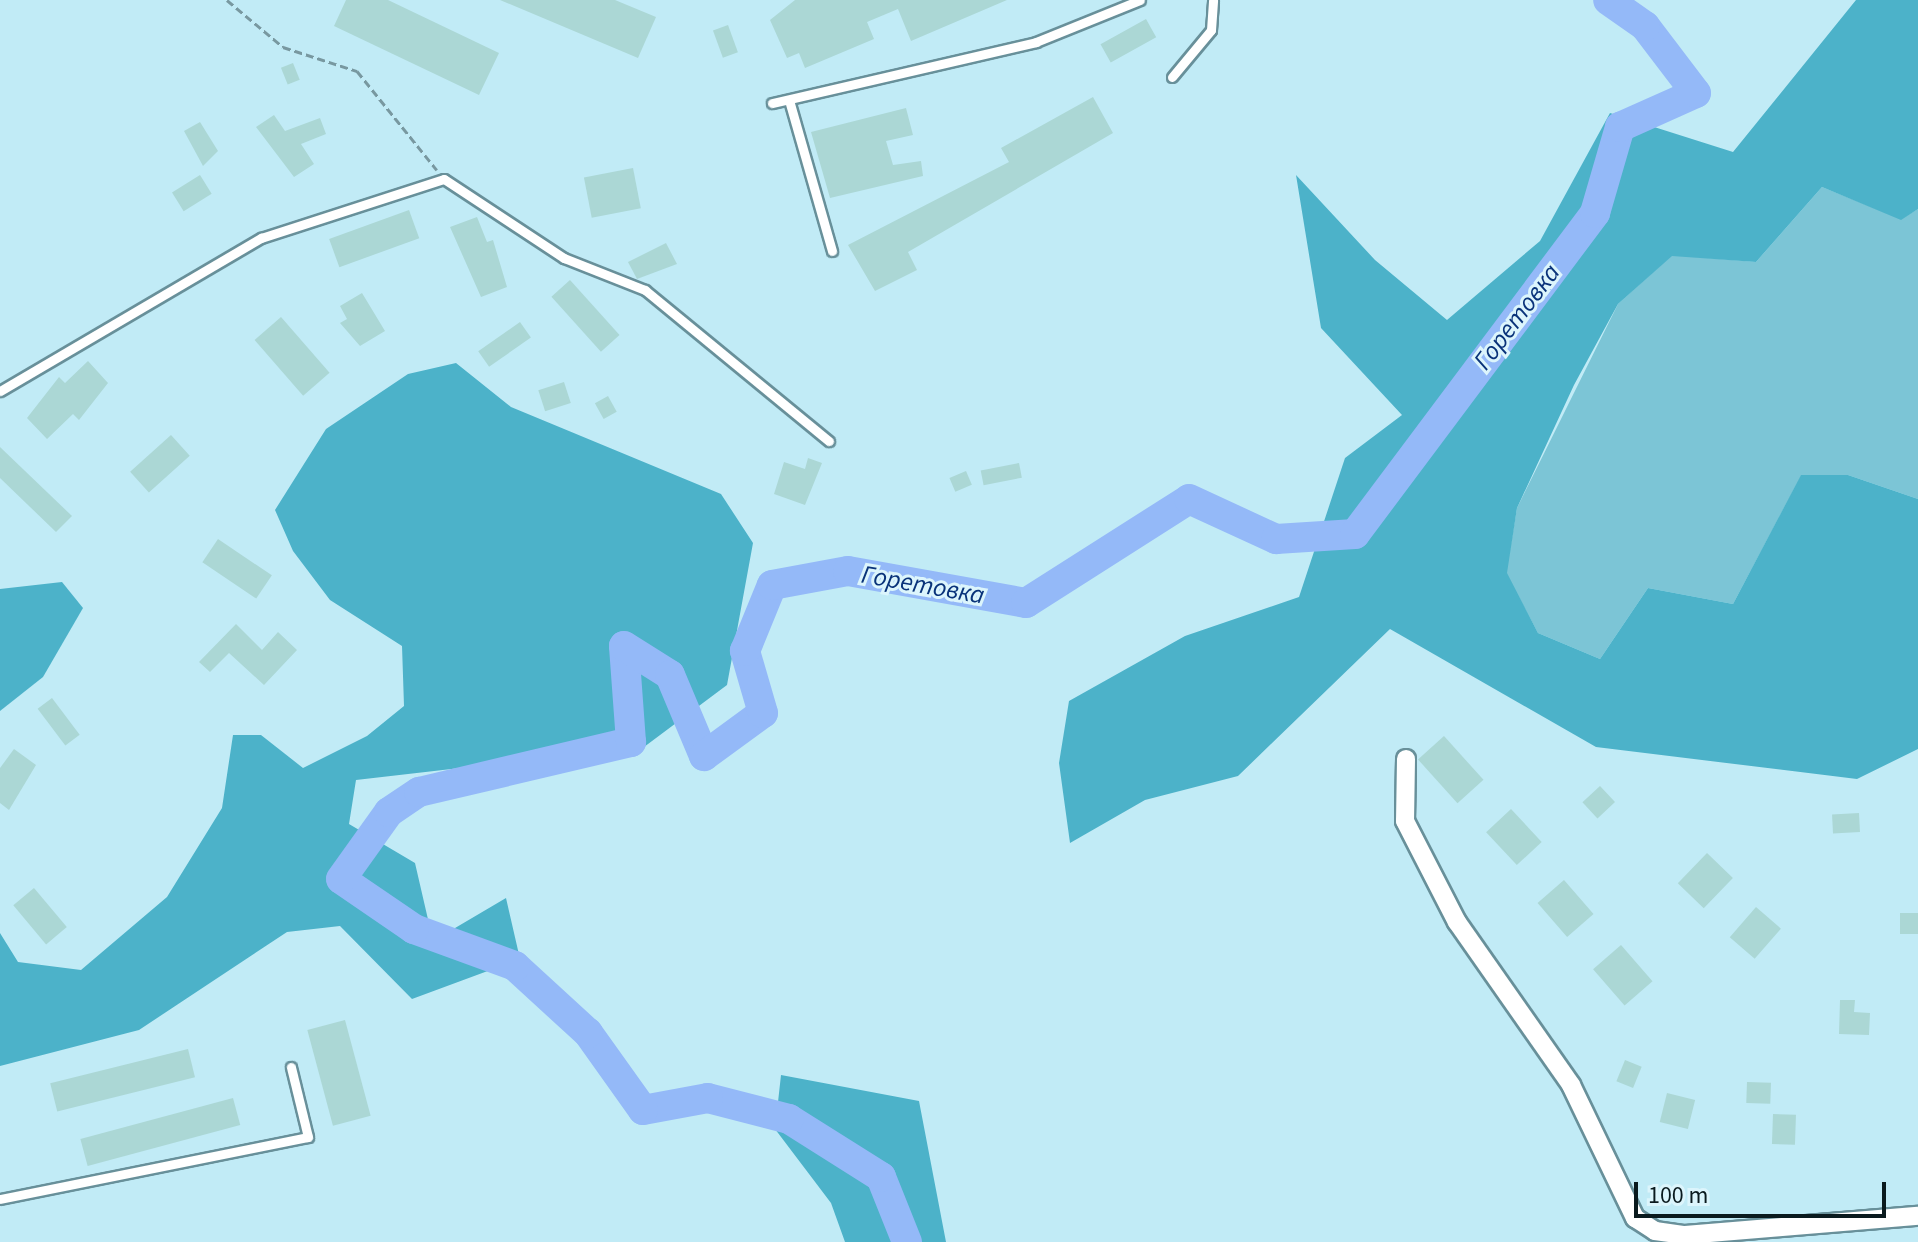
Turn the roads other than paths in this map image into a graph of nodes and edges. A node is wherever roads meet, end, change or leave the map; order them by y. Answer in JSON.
{"nodes":[{"id":1,"x":1140,"y":0,"type":"edge"},
{"id":2,"x":1213,"y":0,"type":"edge"},
{"id":3,"x":1172,"y":77,"type":"dead end"},
{"id":4,"x":789,"y":100,"type":"junction"},
{"id":5,"x":772,"y":103,"type":"dead end"},
{"id":6,"x":832,"y":251,"type":"dead end"},
{"id":7,"x":0,"y":391,"type":"edge"},
{"id":8,"x":829,"y":441,"type":"dead end"},
{"id":9,"x":1406,"y":759,"type":"dead end"},
{"id":10,"x":291,"y":1067,"type":"dead end"},
{"id":11,"x":0,"y":1199,"type":"edge"},
{"id":12,"x":1918,"y":1216,"type":"edge"}],
"edges":[{"from":1,"to":4,"type":"lane"},
{"from":2,"to":3,"type":"lane"},
{"from":4,"to":5,"type":"lane"},
{"from":4,"to":6,"type":"lane"},
{"from":7,"to":8,"type":"lane"},
{"from":9,"to":12,"type":"street"},
{"from":10,"to":11,"type":"lane"}]}
